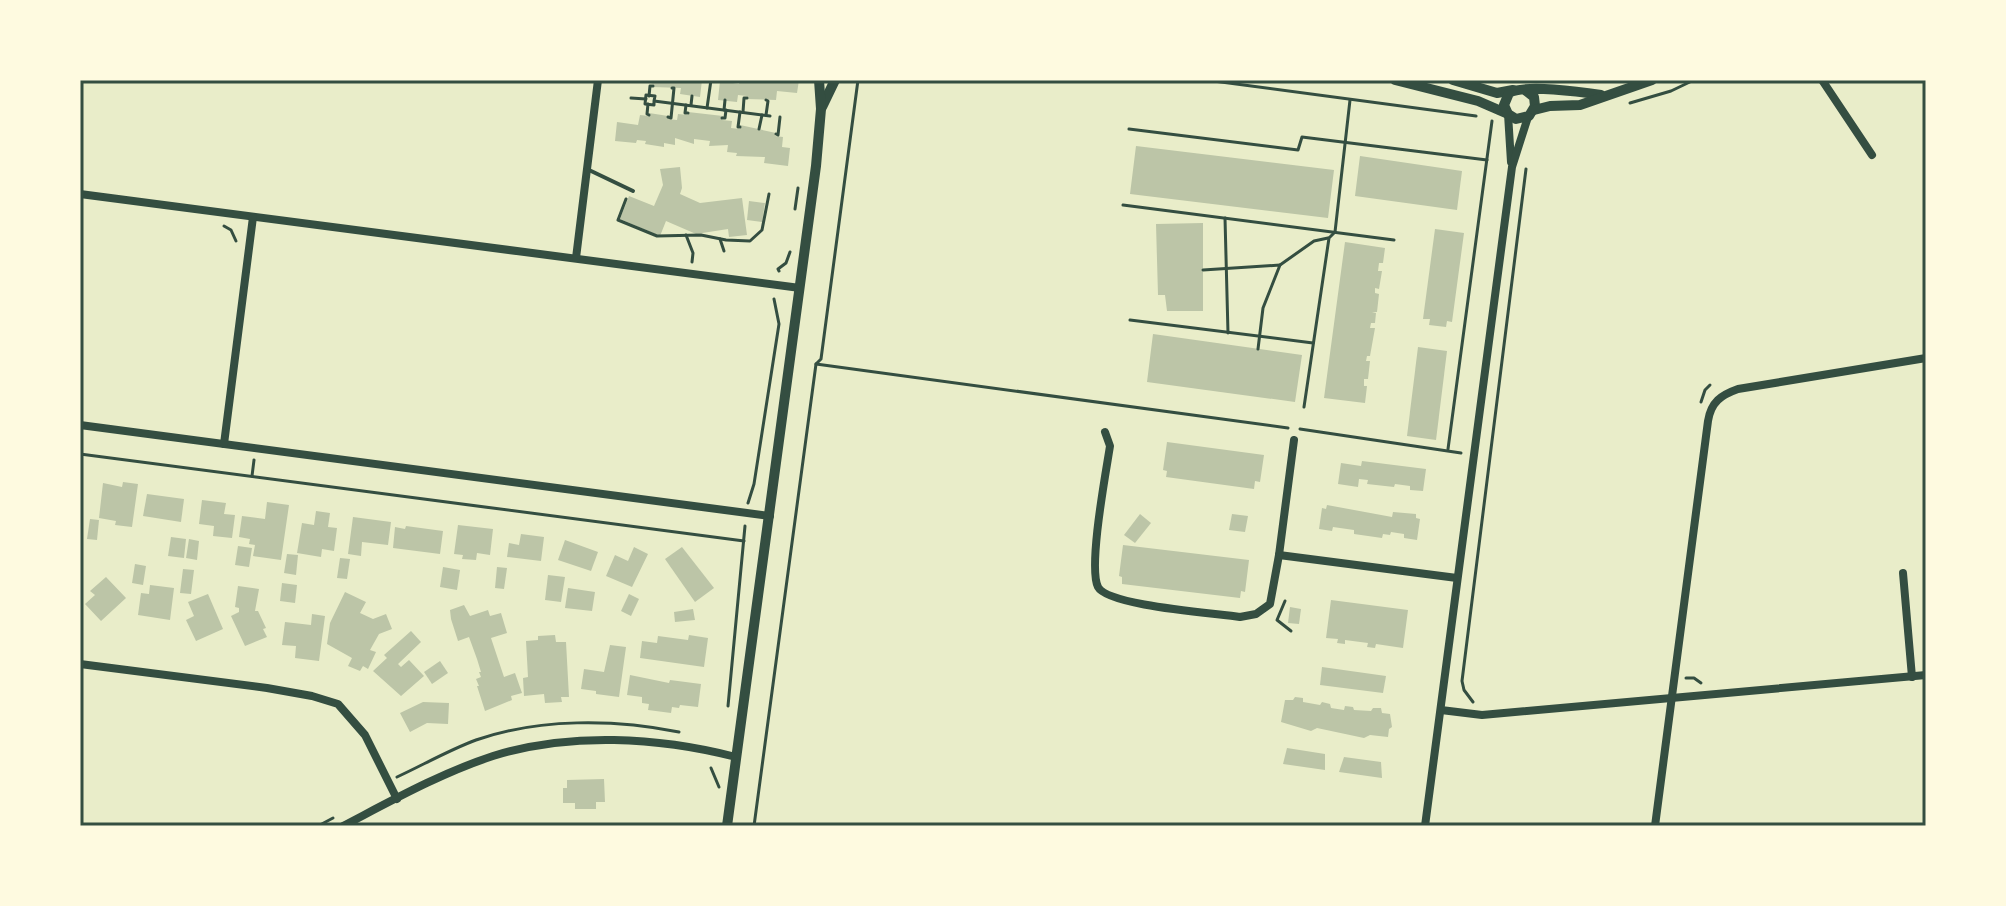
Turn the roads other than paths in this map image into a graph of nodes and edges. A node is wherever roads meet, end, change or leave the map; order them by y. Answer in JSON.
{"nodes":[{"id":1,"x":598,"y":80,"type":"edge"},
{"id":2,"x":819,"y":80,"type":"edge"},
{"id":3,"x":835,"y":80,"type":"edge"},
{"id":4,"x":1395,"y":80,"type":"edge"},
{"id":5,"x":1453,"y":80,"type":"edge"},
{"id":6,"x":1652,"y":80,"type":"edge"},
{"id":7,"x":1822,"y":80,"type":"edge"},
{"id":8,"x":1513,"y":90,"type":"junction"},
{"id":9,"x":1525,"y":90,"type":"junction"},
{"id":10,"x":1601,"y":95,"type":"junction"},
{"id":11,"x":821,"y":109,"type":"junction"},
{"id":12,"x":1508,"y":114,"type":"junction"},
{"id":13,"x":1531,"y":114,"type":"junction"},
{"id":14,"x":1872,"y":155,"type":"dead end"},
{"id":15,"x":1512,"y":167,"type":"junction"},
{"id":16,"x":587,"y":168,"type":"junction"},
{"id":17,"x":632,"y":190,"type":"road end"},
{"id":18,"x":80,"y":194,"type":"edge"},
{"id":19,"x":253,"y":217,"type":"junction"},
{"id":20,"x":576,"y":258,"type":"junction"},
{"id":21,"x":800,"y":288,"type":"junction"},
{"id":22,"x":1926,"y":358,"type":"edge"},
{"id":23,"x":80,"y":425,"type":"edge"},
{"id":24,"x":1105,"y":432,"type":"dead end"},
{"id":25,"x":1294,"y":440,"type":"dead end"},
{"id":26,"x":224,"y":444,"type":"junction"},
{"id":27,"x":770,"y":516,"type":"junction"},
{"id":28,"x":1279,"y":555,"type":"junction"},
{"id":29,"x":1903,"y":573,"type":"dead end"},
{"id":30,"x":1457,"y":578,"type":"junction"},
{"id":31,"x":80,"y":664,"type":"edge"},
{"id":32,"x":1926,"y":675,"type":"edge"},
{"id":33,"x":1912,"y":677,"type":"junction"},
{"id":34,"x":1671,"y":698,"type":"junction"},
{"id":35,"x":1441,"y":710,"type":"junction"},
{"id":36,"x":736,"y":757,"type":"junction"},
{"id":37,"x":397,"y":799,"type":"junction"},
{"id":38,"x":343,"y":826,"type":"edge"},
{"id":39,"x":727,"y":826,"type":"edge"},
{"id":40,"x":1425,"y":826,"type":"edge"},
{"id":41,"x":1655,"y":826,"type":"edge"}],
"edges":[{"from":1,"to":16,"type":"street"},
{"from":2,"to":11,"type":"street"},
{"from":3,"to":11,"type":"street"},
{"from":4,"to":12,"type":"street"},
{"from":5,"to":8,"type":"street"},
{"from":6,"to":10,"type":"street"},
{"from":7,"to":14,"type":"street"},
{"from":8,"to":9,"type":"street"},
{"from":8,"to":12,"type":"street"},
{"from":9,"to":10,"type":"street"},
{"from":9,"to":13,"type":"street"},
{"from":10,"to":13,"type":"street"},
{"from":11,"to":21,"type":"street"},
{"from":12,"to":13,"type":"street"},
{"from":12,"to":15,"type":"street"},
{"from":13,"to":15,"type":"street"},
{"from":15,"to":30,"type":"street"},
{"from":16,"to":17,"type":"lane"},
{"from":16,"to":20,"type":"street"},
{"from":18,"to":19,"type":"street"},
{"from":19,"to":20,"type":"street"},
{"from":19,"to":26,"type":"street"},
{"from":20,"to":21,"type":"street"},
{"from":21,"to":27,"type":"street"},
{"from":22,"to":34,"type":"street"},
{"from":23,"to":26,"type":"street"},
{"from":24,"to":28,"type":"street"},
{"from":25,"to":28,"type":"street"},
{"from":26,"to":27,"type":"street"},
{"from":27,"to":36,"type":"street"},
{"from":28,"to":30,"type":"street"},
{"from":29,"to":33,"type":"street"},
{"from":30,"to":35,"type":"street"},
{"from":31,"to":37,"type":"street"},
{"from":32,"to":33,"type":"street"},
{"from":33,"to":34,"type":"street"},
{"from":34,"to":35,"type":"street"},
{"from":34,"to":41,"type":"street"},
{"from":35,"to":40,"type":"street"},
{"from":36,"to":37,"type":"street"},
{"from":36,"to":39,"type":"street"},
{"from":37,"to":38,"type":"street"}]}
